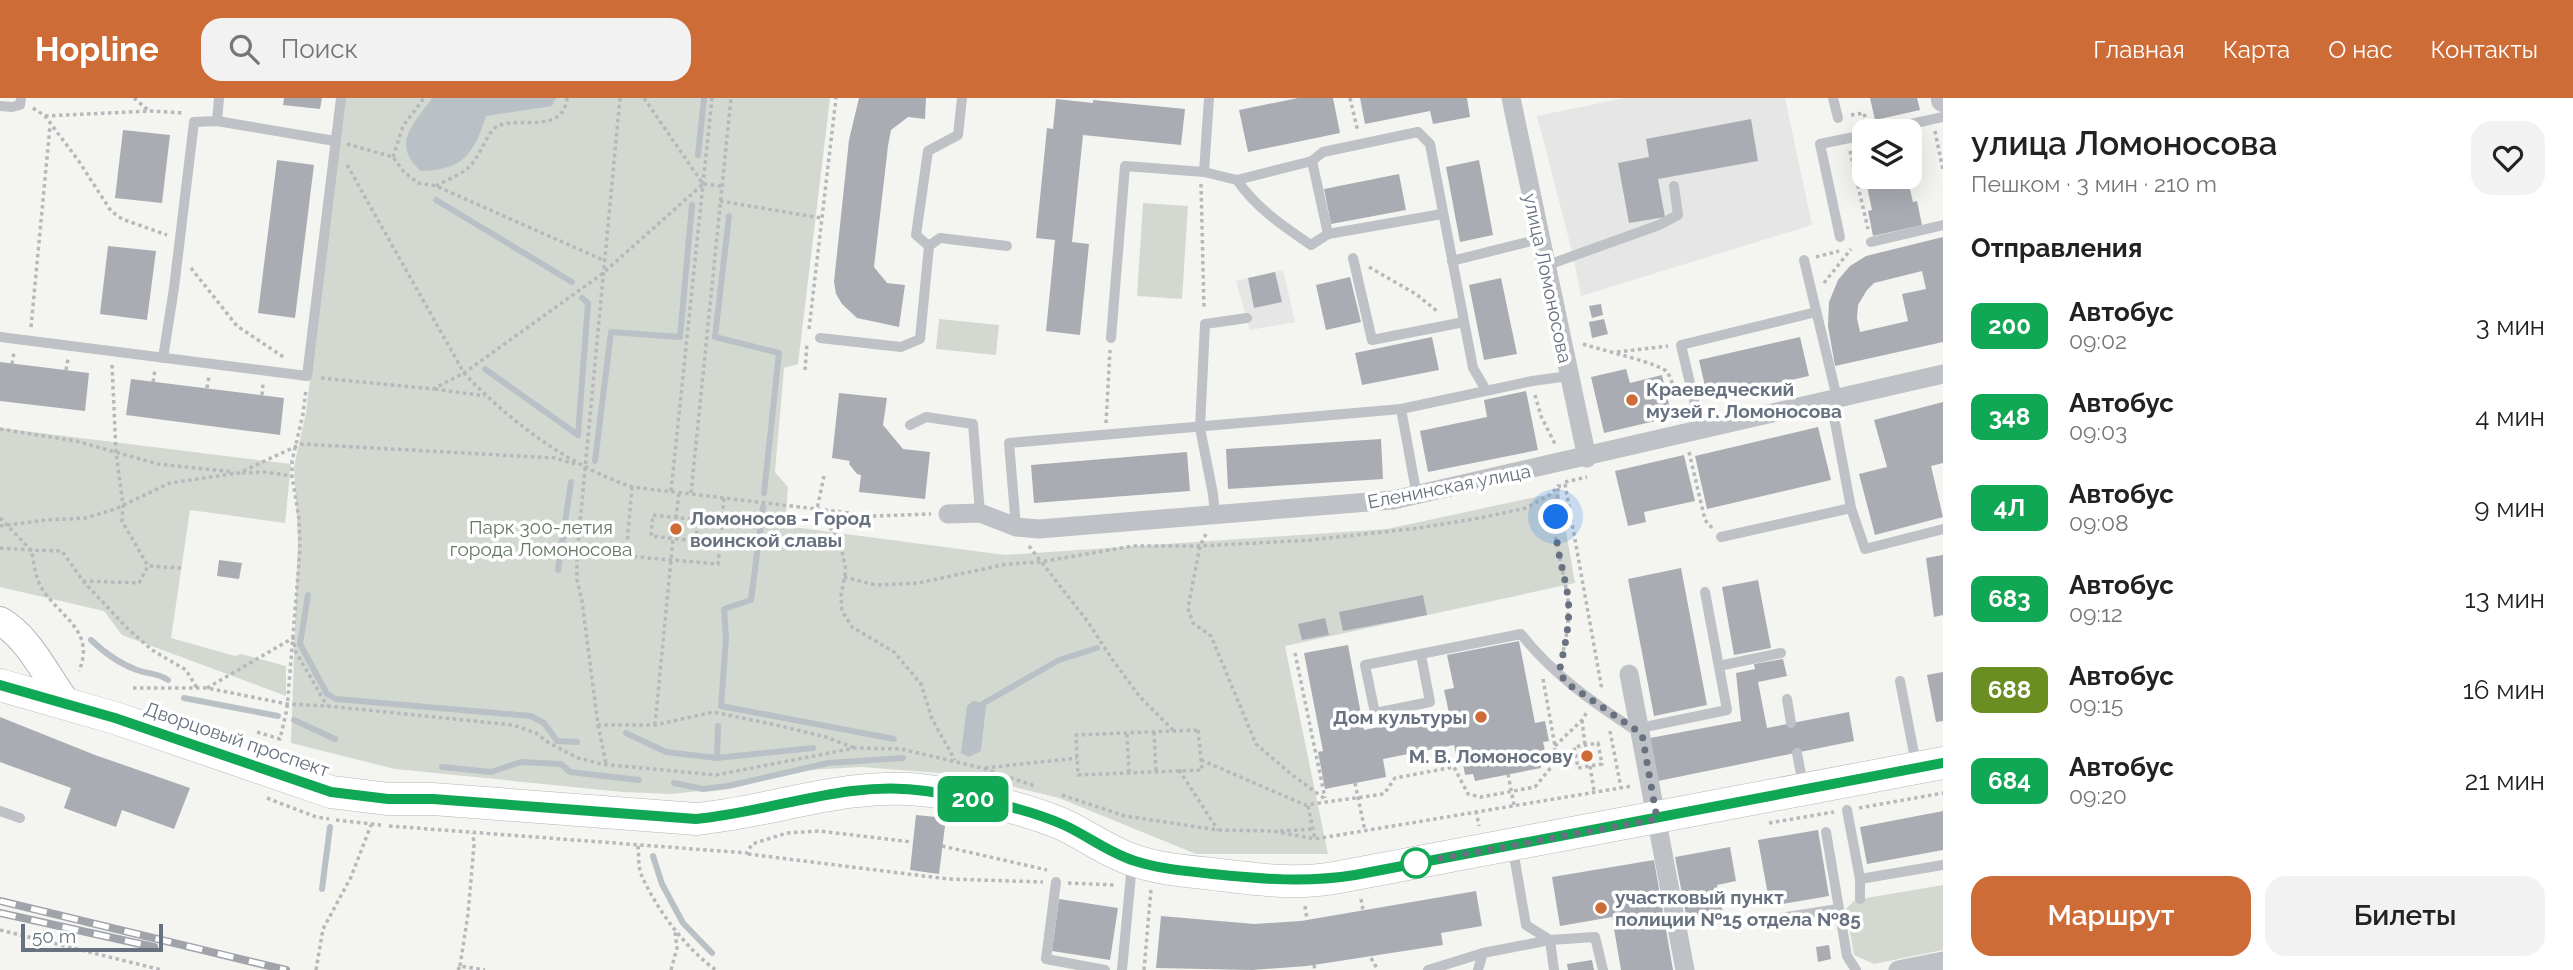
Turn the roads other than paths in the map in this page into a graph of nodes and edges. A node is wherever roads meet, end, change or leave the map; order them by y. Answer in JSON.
{"nodes":[{"id":1,"x":219,"y":98,"type":"edge"},
{"id":2,"x":341,"y":98,"type":"edge"},
{"id":3,"x":962,"y":98,"type":"edge"},
{"id":4,"x":1209,"y":98,"type":"edge"},
{"id":5,"x":1511,"y":98,"type":"edge"},
{"id":6,"x":1833,"y":98,"type":"edge"},
{"id":7,"x":21,"y":99,"type":"edge"},
{"id":8,"x":0,"y":106,"type":"edge"},
{"id":9,"x":1943,"y":117,"type":"edge"},
{"id":10,"x":1838,"y":118,"type":"road end"},
{"id":11,"x":217,"y":121,"type":"junction"},
{"id":12,"x":1922,"y":122,"type":"edge"},
{"id":13,"x":1852,"y":137,"type":"edge"},
{"id":14,"x":335,"y":143,"type":"junction"},
{"id":15,"x":1312,"y":161,"type":"junction"},
{"id":16,"x":1204,"y":172,"type":"junction"},
{"id":17,"x":1237,"y":180,"type":"junction"},
{"id":18,"x":1674,"y":186,"type":"dead end"},
{"id":19,"x":1443,"y":214,"type":"junction"},
{"id":20,"x":1943,"y":225,"type":"edge"},
{"id":21,"x":1328,"y":234,"type":"junction"},
{"id":22,"x":1840,"y":237,"type":"dead end"},
{"id":23,"x":1539,"y":239,"type":"junction"},
{"id":24,"x":1871,"y":242,"type":"road end"},
{"id":25,"x":929,"y":246,"type":"junction"},
{"id":26,"x":1007,"y":246,"type":"dead end"},
{"id":27,"x":1353,"y":258,"type":"road end"},
{"id":28,"x":1804,"y":260,"type":"dead end"},
{"id":29,"x":1452,"y":261,"type":"junction"},
{"id":30,"x":1545,"y":266,"type":"junction"},
{"id":31,"x":1816,"y":312,"type":"junction"},
{"id":32,"x":1247,"y":318,"type":"dead end"},
{"id":33,"x":1464,"y":323,"type":"junction"},
{"id":34,"x":0,"y":337,"type":"edge"},
{"id":35,"x":820,"y":338,"type":"dead end"},
{"id":36,"x":1111,"y":338,"type":"road end"},
{"id":37,"x":163,"y":358,"type":"junction"},
{"id":38,"x":1943,"y":374,"type":"edge"},
{"id":39,"x":1569,"y":376,"type":"junction"},
{"id":40,"x":1486,"y":390,"type":"junction"},
{"id":41,"x":1838,"y":398,"type":"junction"},
{"id":42,"x":1401,"y":409,"type":"junction"},
{"id":43,"x":1699,"y":423,"type":"junction"},
{"id":44,"x":910,"y":425,"type":"dead end"},
{"id":45,"x":1200,"y":428,"type":"junction"},
{"id":46,"x":1585,"y":450,"type":"junction"},
{"id":47,"x":1418,"y":496,"type":"junction"},
{"id":48,"x":1851,"y":508,"type":"junction"},
{"id":49,"x":980,"y":513,"type":"junction"},
{"id":50,"x":947,"y":514,"type":"road end"},
{"id":51,"x":1215,"y":515,"type":"junction"},
{"id":52,"x":1016,"y":527,"type":"junction"},
{"id":53,"x":1943,"y":529,"type":"edge"},
{"id":54,"x":1721,"y":537,"type":"road end"},
{"id":55,"x":1705,"y":592,"type":"dead end"},
{"id":56,"x":0,"y":621,"type":"edge"},
{"id":57,"x":1781,"y":653,"type":"dead end"},
{"id":58,"x":1421,"y":655,"type":"junction"},
{"id":59,"x":1719,"y":666,"type":"junction"},
{"id":60,"x":1629,"y":674,"type":"dead end"},
{"id":61,"x":40,"y":681,"type":"edge"},
{"id":62,"x":1900,"y":681,"type":"dead end"},
{"id":63,"x":1787,"y":699,"type":"dead end"},
{"id":64,"x":1791,"y":723,"type":"dead end"},
{"id":65,"x":1641,"y":731,"type":"junction"},
{"id":66,"x":1797,"y":753,"type":"dead end"},
{"id":67,"x":1930,"y":765,"type":"edge"},
{"id":68,"x":1804,"y":789,"type":"junction"},
{"id":69,"x":1847,"y":810,"type":"dead end"},
{"id":70,"x":0,"y":811,"type":"edge"},
{"id":71,"x":20,"y":818,"type":"dead end"},
{"id":72,"x":1657,"y":819,"type":"junction"},
{"id":73,"x":1826,"y":832,"type":"dead end"},
{"id":74,"x":1512,"y":846,"type":"junction"},
{"id":75,"x":1132,"y":860,"type":"junction"},
{"id":76,"x":1943,"y":865,"type":"edge"},
{"id":77,"x":1860,"y":880,"type":"junction"},
{"id":78,"x":1056,"y":882,"type":"road end"},
{"id":79,"x":1860,"y":899,"type":"dead end"},
{"id":80,"x":1838,"y":909,"type":"junction"},
{"id":81,"x":1767,"y":920,"type":"dead end"},
{"id":82,"x":1550,"y":940,"type":"junction"},
{"id":83,"x":1483,"y":953,"type":"junction"},
{"id":84,"x":1934,"y":965,"type":"edge"},
{"id":85,"x":1105,"y":970,"type":"edge"},
{"id":86,"x":1122,"y":970,"type":"edge"},
{"id":87,"x":1428,"y":970,"type":"edge"},
{"id":88,"x":1478,"y":970,"type":"edge"},
{"id":89,"x":1554,"y":970,"type":"edge"},
{"id":90,"x":1603,"y":970,"type":"edge"},
{"id":91,"x":1685,"y":970,"type":"edge"},
{"id":92,"x":1856,"y":970,"type":"edge"},
{"id":93,"x":1898,"y":970,"type":"edge"}],
"edges":[{"from":1,"to":11,"type":"lane"},
{"from":2,"to":14,"type":"lane"},
{"from":3,"to":25,"type":"lane"},
{"from":4,"to":16,"type":"lane"},
{"from":5,"to":23,"type":"street","name":"улица Ломоносова"},
{"from":6,"to":10,"type":"lane"},
{"from":7,"to":8,"type":"lane"},
{"from":9,"to":12,"type":"lane"},
{"from":11,"to":14,"type":"lane"},
{"from":11,"to":37,"type":"lane"},
{"from":13,"to":22,"type":"lane"},
{"from":14,"to":37,"type":"lane"},
{"from":15,"to":17,"type":"lane"},
{"from":15,"to":19,"type":"lane"},
{"from":15,"to":21,"type":"lane"},
{"from":16,"to":17,"type":"lane"},
{"from":16,"to":36,"type":"lane"},
{"from":17,"to":21,"type":"lane"},
{"from":18,"to":30,"type":"lane"},
{"from":19,"to":21,"type":"lane"},
{"from":19,"to":29,"type":"lane"},
{"from":20,"to":24,"type":"lane"},
{"from":23,"to":29,"type":"lane"},
{"from":23,"to":30,"type":"street","name":"улица Ломоносова"},
{"from":25,"to":26,"type":"lane"},
{"from":25,"to":35,"type":"lane"},
{"from":27,"to":33,"type":"lane"},
{"from":28,"to":31,"type":"lane"},
{"from":29,"to":33,"type":"lane"},
{"from":30,"to":39,"type":"street","name":"улица Ломоносова"},
{"from":31,"to":41,"type":"lane"},
{"from":31,"to":43,"type":"lane"},
{"from":32,"to":45,"type":"lane"},
{"from":33,"to":40,"type":"lane"},
{"from":34,"to":37,"type":"lane"},
{"from":38,"to":41,"type":"street","name":"Еленинская улица"},
{"from":39,"to":40,"type":"lane"},
{"from":39,"to":46,"type":"street","name":"улица Ломоносова"},
{"from":40,"to":42,"type":"lane"},
{"from":41,"to":43,"type":"street","name":"Еленинская улица"},
{"from":41,"to":48,"type":"lane"},
{"from":42,"to":45,"type":"lane"},
{"from":42,"to":47,"type":"lane"},
{"from":43,"to":46,"type":"street","name":"Еленинская улица"},
{"from":44,"to":49,"type":"lane"},
{"from":45,"to":51,"type":"lane"},
{"from":45,"to":52,"type":"lane"},
{"from":46,"to":47,"type":"street","name":"Еленинская улица"},
{"from":47,"to":51,"type":"street","name":"Еленинская улица"},
{"from":48,"to":53,"type":"lane"},
{"from":48,"to":54,"type":"lane"},
{"from":49,"to":50,"type":"street","name":"Еленинская улица"},
{"from":49,"to":52,"type":"street","name":"Еленинская улица"},
{"from":51,"to":52,"type":"street","name":"Еленинская улица"},
{"from":55,"to":59,"type":"lane"},
{"from":56,"to":61,"type":"main road"},
{"from":57,"to":59,"type":"lane"},
{"from":58,"to":58,"type":"lane"},
{"from":58,"to":65,"type":"lane"},
{"from":59,"to":65,"type":"lane"},
{"from":60,"to":65,"type":"street"},
{"from":61,"to":75,"type":"main road","name":"Дворцовый проспект"},
{"from":62,"to":67,"type":"lane"},
{"from":63,"to":64,"type":"lane"},
{"from":65,"to":72,"type":"street"},
{"from":66,"to":68,"type":"lane"},
{"from":67,"to":68,"type":"main road","name":"Дворцовый проспект"},
{"from":68,"to":72,"type":"main road","name":"Дворцовый проспект"},
{"from":69,"to":77,"type":"lane"},
{"from":70,"to":71,"type":"lane"},
{"from":72,"to":74,"type":"main road","name":"Дворцовый проспект"},
{"from":72,"to":91,"type":"street"},
{"from":73,"to":80,"type":"lane"},
{"from":74,"to":75,"type":"main road","name":"Дворцовый проспект"},
{"from":74,"to":82,"type":"lane"},
{"from":75,"to":86,"type":"lane"},
{"from":76,"to":77,"type":"lane"},
{"from":77,"to":79,"type":"lane"},
{"from":78,"to":85,"type":"lane"},
{"from":80,"to":81,"type":"lane"},
{"from":80,"to":92,"type":"lane"},
{"from":82,"to":83,"type":"lane"},
{"from":82,"to":89,"type":"lane"},
{"from":82,"to":90,"type":"lane"},
{"from":83,"to":87,"type":"lane"},
{"from":83,"to":88,"type":"lane"},
{"from":84,"to":93,"type":"street"}]}
